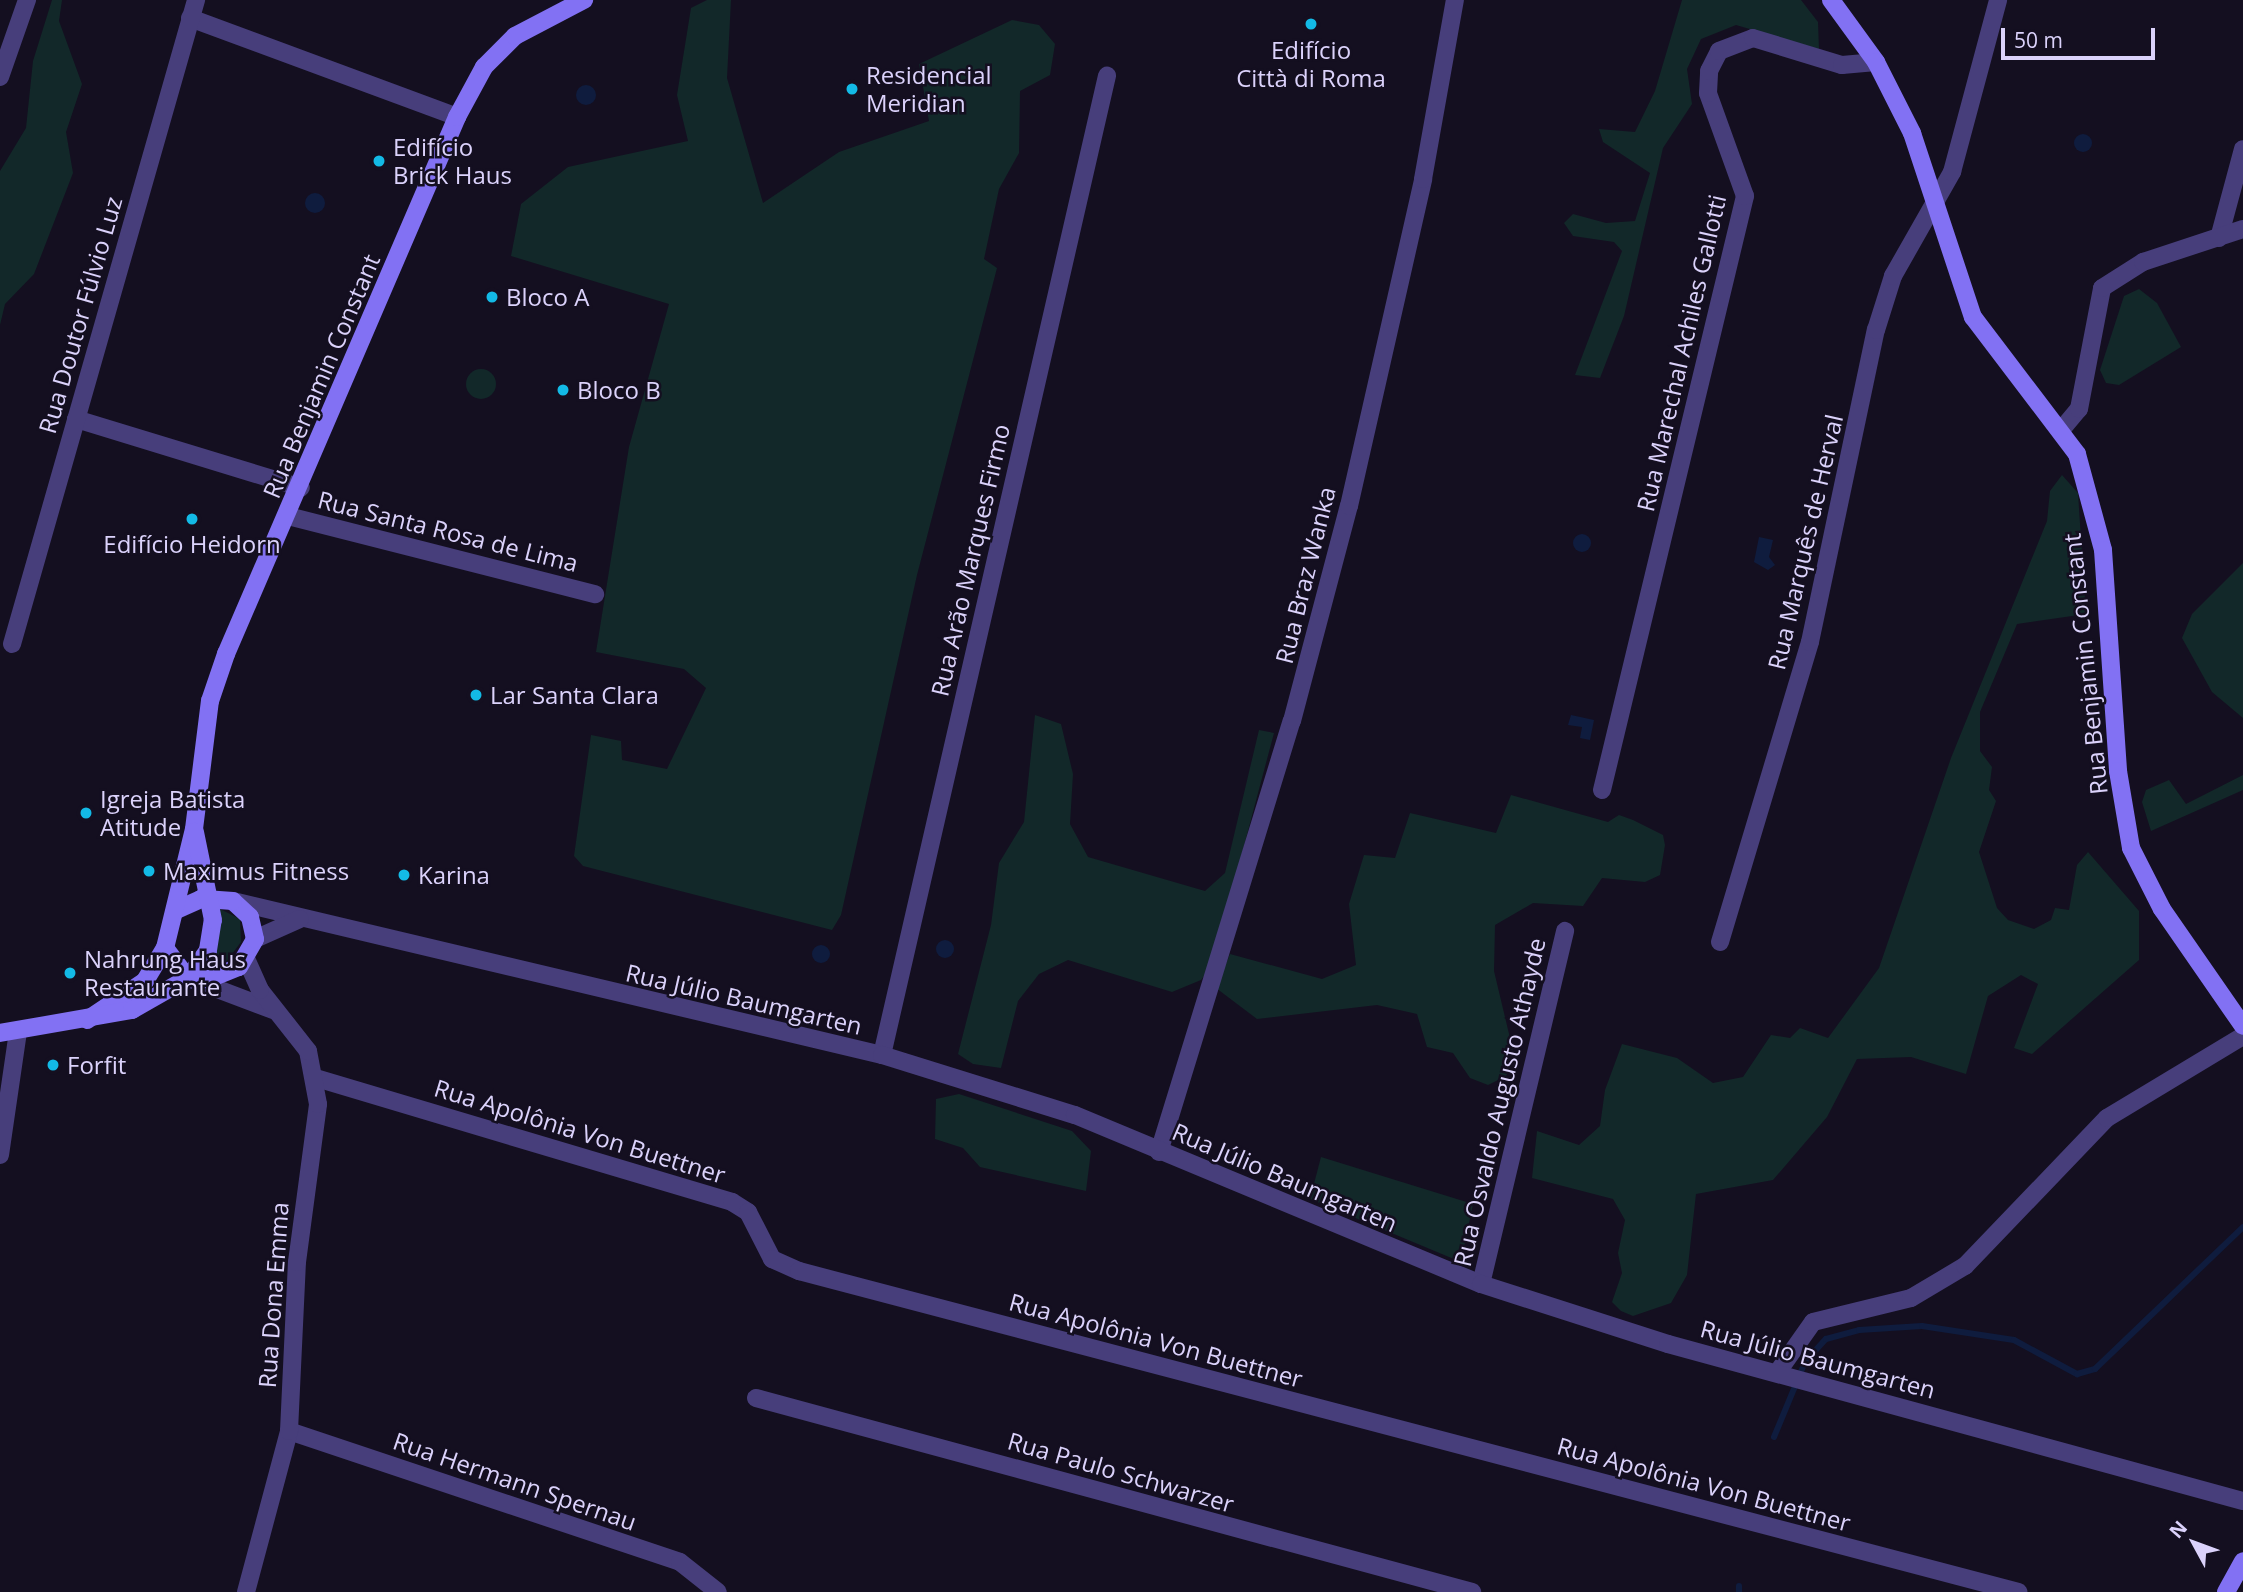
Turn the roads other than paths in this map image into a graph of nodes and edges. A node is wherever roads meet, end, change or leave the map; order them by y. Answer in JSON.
{"nodes":[{"id":1,"x":27,"y":0,"type":"edge"},
{"id":2,"x":195,"y":0,"type":"edge"},
{"id":3,"x":584,"y":0,"type":"edge"},
{"id":4,"x":1455,"y":0,"type":"edge"},
{"id":5,"x":1830,"y":0,"type":"edge"},
{"id":6,"x":1998,"y":0,"type":"edge"},
{"id":7,"x":190,"y":18,"type":"junction"},
{"id":8,"x":1876,"y":62,"type":"junction"},
{"id":9,"x":1107,"y":76,"type":"dead end"},
{"id":10,"x":0,"y":77,"type":"edge"},
{"id":11,"x":457,"y":117,"type":"junction"},
{"id":12,"x":2243,"y":149,"type":"edge"},
{"id":13,"x":1938,"y":200,"type":"junction"},
{"id":14,"x":2243,"y":229,"type":"edge"},
{"id":15,"x":2219,"y":238,"type":"junction"},
{"id":16,"x":76,"y":419,"type":"junction"},
{"id":17,"x":2062,"y":429,"type":"junction"},
{"id":18,"x":301,"y":488,"type":"junction"},
{"id":19,"x":288,"y":516,"type":"junction"},
{"id":20,"x":595,"y":594,"type":"dead end"},
{"id":21,"x":12,"y":644,"type":"dead end"},
{"id":22,"x":1602,"y":790,"type":"dead end"},
{"id":23,"x":194,"y":829,"type":"junction"},
{"id":24,"x":212,"y":898,"type":"junction"},
{"id":25,"x":233,"y":901,"type":"junction"},
{"id":26,"x":176,"y":910,"type":"junction"},
{"id":27,"x":303,"y":918,"type":"junction"},
{"id":28,"x":1565,"y":931,"type":"dead end"},
{"id":29,"x":255,"y":939,"type":"junction"},
{"id":30,"x":1720,"y":942,"type":"dead end"},
{"id":31,"x":165,"y":948,"type":"junction"},
{"id":32,"x":246,"y":959,"type":"junction"},
{"id":33,"x":188,"y":978,"type":"junction"},
{"id":34,"x":274,"y":1010,"type":"junction"},
{"id":35,"x":87,"y":1020,"type":"junction"},
{"id":36,"x":2243,"y":1026,"type":"edge"},
{"id":37,"x":9,"y":1032,"type":"edge"},
{"id":38,"x":2243,"y":1036,"type":"edge"},
{"id":39,"x":882,"y":1055,"type":"junction"},
{"id":40,"x":316,"y":1078,"type":"junction"},
{"id":41,"x":3,"y":1128,"type":"edge"},
{"id":42,"x":1159,"y":1152,"type":"junction"},
{"id":43,"x":0,"y":1155,"type":"edge"},
{"id":44,"x":1481,"y":1284,"type":"junction"},
{"id":45,"x":1782,"y":1375,"type":"junction"},
{"id":46,"x":756,"y":1398,"type":"dead end"},
{"id":47,"x":289,"y":1431,"type":"junction"},
{"id":48,"x":2243,"y":1501,"type":"edge"},
{"id":49,"x":2243,"y":1561,"type":"edge"},
{"id":50,"x":246,"y":1592,"type":"edge"},
{"id":51,"x":718,"y":1592,"type":"edge"},
{"id":52,"x":1472,"y":1592,"type":"edge"},
{"id":53,"x":2018,"y":1592,"type":"edge"},
{"id":54,"x":2226,"y":1592,"type":"edge"}],
"edges":[{"from":1,"to":10,"type":"street"},
{"from":2,"to":7,"type":"street","name":"Rua Doutor Fúlvio Luz"},
{"from":3,"to":11,"type":"main road","name":"Rua Benjamin Constant"},
{"from":4,"to":42,"type":"street","name":"Rua Braz Wanka"},
{"from":5,"to":8,"type":"main road","name":"Rua Benjamin Constant"},
{"from":6,"to":13,"type":"street","name":"Rua Marquês de Herval"},
{"from":7,"to":11,"type":"street"},
{"from":7,"to":16,"type":"street","name":"Rua Doutor Fúlvio Luz"},
{"from":8,"to":13,"type":"main road","name":"Rua Benjamin Constant"},
{"from":8,"to":22,"type":"street","name":"Rua Marechal Achiles Gallotti"},
{"from":9,"to":39,"type":"street","name":"Rua Arão Marques Firmo"},
{"from":11,"to":18,"type":"main road","name":"Rua Benjamin Constant"},
{"from":12,"to":15,"type":"street"},
{"from":13,"to":17,"type":"main road","name":"Rua Benjamin Constant"},
{"from":13,"to":30,"type":"street","name":"Rua Marquês de Herval"},
{"from":14,"to":15,"type":"street"},
{"from":15,"to":17,"type":"street"},
{"from":16,"to":18,"type":"street"},
{"from":16,"to":21,"type":"street","name":"Rua Doutor Fúlvio Luz"},
{"from":17,"to":36,"type":"main road","name":"Rua Benjamin Constant"},
{"from":18,"to":19,"type":"main road","name":"Rua Benjamin Constant"},
{"from":19,"to":20,"type":"street","name":"Rua Santa Rosa de Lima"},
{"from":19,"to":23,"type":"main road","name":"Rua Benjamin Constant"},
{"from":23,"to":24,"type":"main road","name":"Rua Benjamin Constant"},
{"from":23,"to":26,"type":"main road","name":"Rua Benjamin Constant"},
{"from":24,"to":25,"type":"main road"},
{"from":24,"to":26,"type":"main road"},
{"from":24,"to":33,"type":"main road","name":"Rua Benjamin Constant"},
{"from":25,"to":27,"type":"street","name":"Rua Júlio Baumgarten"},
{"from":25,"to":29,"type":"main road"},
{"from":26,"to":31,"type":"main road","name":"Rua Benjamin Constant"},
{"from":27,"to":29,"type":"street"},
{"from":27,"to":39,"type":"street","name":"Rua Júlio Baumgarten"},
{"from":28,"to":44,"type":"street","name":"Rua Osvaldo Augusto Athayde"},
{"from":29,"to":32,"type":"main road"},
{"from":31,"to":33,"type":"main road"},
{"from":31,"to":35,"type":"main road","name":"Rua Benjamin Constant"},
{"from":32,"to":33,"type":"main road"},
{"from":32,"to":34,"type":"street","name":"Rua Dona Emma"},
{"from":33,"to":34,"type":"street","name":"Rua Dona Emma"},
{"from":33,"to":35,"type":"main road","name":"Rua Benjamin Constant"},
{"from":34,"to":40,"type":"street","name":"Rua Dona Emma"},
{"from":35,"to":37,"type":"main road","name":"Rua Benjamin Constant"},
{"from":37,"to":41,"type":"street"},
{"from":38,"to":45,"type":"street"},
{"from":39,"to":42,"type":"street","name":"Rua Júlio Baumgarten"},
{"from":40,"to":47,"type":"street","name":"Rua Dona Emma"},
{"from":40,"to":53,"type":"street","name":"Rua Apolônia Von Buettner"},
{"from":41,"to":43,"type":"street"},
{"from":42,"to":44,"type":"street","name":"Rua Júlio Baumgarten"},
{"from":44,"to":45,"type":"street","name":"Rua Júlio Baumgarten"},
{"from":45,"to":48,"type":"street","name":"Rua Júlio Baumgarten"},
{"from":46,"to":52,"type":"street","name":"Rua Paulo Schwarzer"},
{"from":47,"to":50,"type":"street","name":"Rua Dona Emma"},
{"from":47,"to":51,"type":"street","name":"Rua Hermann Spernau"},
{"from":49,"to":54,"type":"main road"}]}
